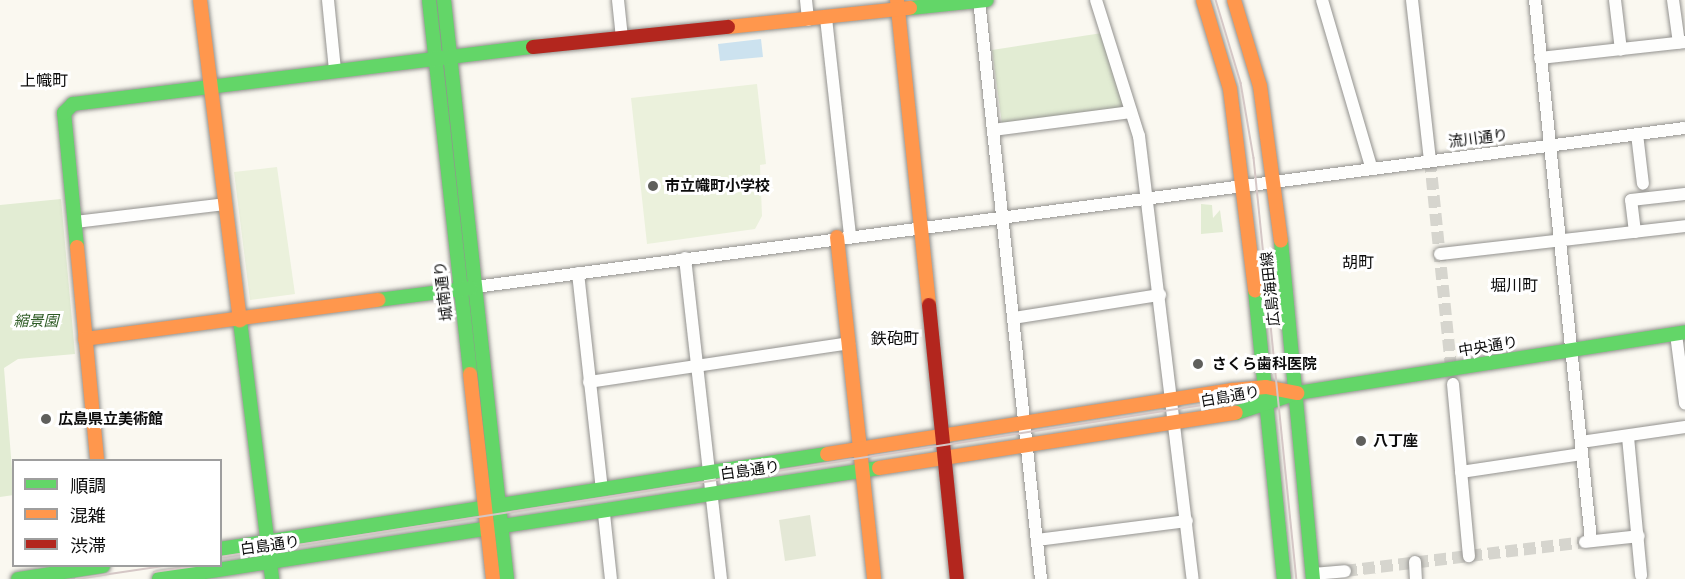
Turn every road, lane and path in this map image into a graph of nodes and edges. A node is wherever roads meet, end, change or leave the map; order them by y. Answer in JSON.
{"nodes":[{"id":1,"x":200,"y":0,"type":"edge"},
{"id":2,"x":327,"y":0,"type":"edge"},
{"id":3,"x":429,"y":0,"type":"edge"},
{"id":4,"x":444,"y":0,"type":"edge"},
{"id":5,"x":618,"y":0,"type":"edge"},
{"id":6,"x":806,"y":0,"type":"edge"},
{"id":7,"x":982,"y":0,"type":"edge"},
{"id":8,"x":1096,"y":0,"type":"edge"},
{"id":9,"x":1203,"y":0,"type":"edge"},
{"id":10,"x":1234,"y":0,"type":"edge"},
{"id":11,"x":1322,"y":0,"type":"edge"},
{"id":12,"x":1412,"y":0,"type":"edge"},
{"id":13,"x":1535,"y":0,"type":"edge"},
{"id":14,"x":1615,"y":0,"type":"edge"},
{"id":15,"x":1672,"y":0,"type":"edge"},
{"id":16,"x":897,"y":5,"type":"edge"},
{"id":17,"x":826,"y":18,"type":"junction"},
{"id":18,"x":808,"y":20,"type":"junction"},
{"id":19,"x":622,"y":38,"type":"junction"},
{"id":20,"x":1682,"y":43,"type":"edge"},
{"id":21,"x":1621,"y":50,"type":"junction"},
{"id":22,"x":450,"y":56,"type":"junction"},
{"id":23,"x":436,"y":58,"type":"junction"},
{"id":24,"x":1540,"y":58,"type":"junction"},
{"id":25,"x":335,"y":70,"type":"junction"},
{"id":26,"x":211,"y":85,"type":"junction"},
{"id":27,"x":1131,"y":112,"type":"junction"},
{"id":28,"x":1685,"y":128,"type":"edge"},
{"id":29,"x":993,"y":130,"type":"junction"},
{"id":30,"x":1637,"y":134,"type":"junction"},
{"id":31,"x":1548,"y":145,"type":"junction"},
{"id":32,"x":1430,"y":160,"type":"junction"},
{"id":33,"x":1371,"y":168,"type":"junction"},
{"id":34,"x":1275,"y":178,"type":"junction"},
{"id":35,"x":1245,"y":183,"type":"junction"},
{"id":36,"x":1643,"y":184,"type":"dead end"},
{"id":37,"x":1685,"y":194,"type":"edge"},
{"id":38,"x":1148,"y":195,"type":"junction"},
{"id":39,"x":225,"y":204,"type":"junction"},
{"id":40,"x":1003,"y":214,"type":"junction"},
{"id":41,"x":75,"y":222,"type":"junction"},
{"id":42,"x":919,"y":226,"type":"junction"},
{"id":43,"x":1685,"y":226,"type":"edge"},
{"id":44,"x":1635,"y":232,"type":"junction"},
{"id":45,"x":844,"y":236,"type":"junction"},
{"id":46,"x":1560,"y":239,"type":"junction"},
{"id":47,"x":1440,"y":254,"type":"dead end"},
{"id":48,"x":685,"y":258,"type":"junction"},
{"id":49,"x":578,"y":273,"type":"junction"},
{"id":50,"x":475,"y":287,"type":"junction"},
{"id":51,"x":459,"y":290,"type":"junction"},
{"id":52,"x":1160,"y":295,"type":"junction"},
{"id":53,"x":240,"y":318,"type":"junction"},
{"id":54,"x":1014,"y":318,"type":"junction"},
{"id":55,"x":1680,"y":333,"type":"edge"},
{"id":56,"x":86,"y":339,"type":"junction"},
{"id":57,"x":849,"y":343,"type":"junction"},
{"id":58,"x":1573,"y":350,"type":"junction"},
{"id":59,"x":696,"y":368,"type":"junction"},
{"id":60,"x":589,"y":382,"type":"junction"},
{"id":61,"x":1453,"y":384,"type":"tunnel mouth"},
{"id":62,"x":1266,"y":387,"type":"junction"},
{"id":63,"x":1297,"y":393,"type":"junction"},
{"id":64,"x":1172,"y":401,"type":"junction"},
{"id":65,"x":1685,"y":403,"type":"edge"},
{"id":66,"x":1268,"y":407,"type":"junction"},
{"id":67,"x":1174,"y":421,"type":"junction"},
{"id":68,"x":1026,"y":424,"type":"junction"},
{"id":69,"x":1685,"y":427,"type":"edge"},
{"id":70,"x":942,"y":437,"type":"junction"},
{"id":71,"x":1628,"y":437,"type":"junction"},
{"id":72,"x":1028,"y":444,"type":"junction"},
{"id":73,"x":1581,"y":448,"type":"junction"},
{"id":74,"x":860,"y":450,"type":"junction"},
{"id":75,"x":945,"y":457,"type":"junction"},
{"id":76,"x":97,"y":459,"type":"edge"},
{"id":77,"x":862,"y":470,"type":"junction"},
{"id":78,"x":1461,"y":472,"type":"junction"},
{"id":79,"x":708,"y":473,"type":"junction"},
{"id":80,"x":602,"y":489,"type":"junction"},
{"id":81,"x":710,"y":492,"type":"junction"},
{"id":82,"x":491,"y":504,"type":"junction"},
{"id":83,"x":604,"y":514,"type":"junction"},
{"id":84,"x":1186,"y":521,"type":"junction"},
{"id":85,"x":495,"y":529,"type":"junction"},
{"id":86,"x":1639,"y":536,"type":"junction"},
{"id":87,"x":1037,"y":540,"type":"junction"},
{"id":88,"x":267,"y":542,"type":"junction"},
{"id":89,"x":222,"y":549,"type":"edge"},
{"id":90,"x":1469,"y":556,"type":"dead end"},
{"id":91,"x":269,"y":562,"type":"junction"},
{"id":92,"x":1415,"y":562,"type":"dead end"},
{"id":93,"x":98,"y":567,"type":"edge"},
{"id":94,"x":1345,"y":571,"type":"tunnel mouth"},
{"id":95,"x":1641,"y":575,"type":"dead end"},
{"id":96,"x":1313,"y":576,"type":"edge"},
{"id":97,"x":18,"y":579,"type":"edge"},
{"id":98,"x":159,"y":579,"type":"edge"},
{"id":99,"x":272,"y":579,"type":"edge"},
{"id":100,"x":493,"y":579,"type":"edge"},
{"id":101,"x":507,"y":579,"type":"edge"},
{"id":102,"x":611,"y":579,"type":"edge"},
{"id":103,"x":721,"y":579,"type":"edge"},
{"id":104,"x":874,"y":579,"type":"edge"},
{"id":105,"x":957,"y":579,"type":"edge"},
{"id":106,"x":1041,"y":579,"type":"edge"},
{"id":107,"x":1193,"y":579,"type":"edge"},
{"id":108,"x":1284,"y":579,"type":"edge"},
{"id":109,"x":1294,"y":579,"type":"edge"},
{"id":110,"x":1416,"y":579,"type":"edge"}],
"edges":[{"from":1,"to":26,"type":"street"},
{"from":2,"to":25,"type":"street"},
{"from":3,"to":23,"type":"street","name":"城南通り"},
{"from":4,"to":22,"type":"street","name":"城南通り"},
{"from":5,"to":19,"type":"street"},
{"from":6,"to":18,"type":"street"},
{"from":7,"to":16,"type":"street"},
{"from":7,"to":29,"type":"street"},
{"from":8,"to":27,"type":"street"},
{"from":9,"to":35,"type":"street","name":"広島海田線"},
{"from":10,"to":34,"type":"street","name":"広島海田線"},
{"from":11,"to":33,"type":"street"},
{"from":12,"to":32,"type":"street"},
{"from":13,"to":24,"type":"street"},
{"from":14,"to":21,"type":"street"},
{"from":15,"to":20,"type":"street"},
{"from":16,"to":17,"type":"street"},
{"from":16,"to":42,"type":"street"},
{"from":17,"to":18,"type":"street"},
{"from":17,"to":45,"type":"street"},
{"from":18,"to":19,"type":"street"},
{"from":19,"to":22,"type":"street"},
{"from":20,"to":21,"type":"street"},
{"from":21,"to":24,"type":"street"},
{"from":22,"to":23,"type":"street"},
{"from":22,"to":50,"type":"street","name":"城南通り"},
{"from":23,"to":25,"type":"street"},
{"from":23,"to":51,"type":"street","name":"城南通り"},
{"from":24,"to":31,"type":"street"},
{"from":25,"to":26,"type":"street"},
{"from":26,"to":39,"type":"street"},
{"from":26,"to":41,"type":"street"},
{"from":27,"to":29,"type":"street"},
{"from":27,"to":38,"type":"street"},
{"from":28,"to":30,"type":"street","name":"流川通り"},
{"from":29,"to":40,"type":"street"},
{"from":30,"to":31,"type":"street","name":"流川通り"},
{"from":30,"to":36,"type":"street"},
{"from":31,"to":32,"type":"street","name":"流川通り"},
{"from":31,"to":46,"type":"street"},
{"from":32,"to":33,"type":"street","name":"流川通り"},
{"from":33,"to":34,"type":"street","name":"流川通り"},
{"from":34,"to":35,"type":"street","name":"流川通り"},
{"from":34,"to":63,"type":"street","name":"広島海田線"},
{"from":35,"to":38,"type":"street","name":"流川通り"},
{"from":35,"to":62,"type":"street","name":"広島海田線"},
{"from":37,"to":44,"type":"street"},
{"from":38,"to":40,"type":"street","name":"流川通り"},
{"from":38,"to":52,"type":"street"},
{"from":39,"to":41,"type":"street"},
{"from":39,"to":53,"type":"street"},
{"from":40,"to":42,"type":"street","name":"流川通り"},
{"from":40,"to":54,"type":"street"},
{"from":41,"to":56,"type":"street"},
{"from":42,"to":45,"type":"street","name":"流川通り"},
{"from":42,"to":70,"type":"street"},
{"from":43,"to":44,"type":"street"},
{"from":44,"to":46,"type":"street"},
{"from":45,"to":48,"type":"street","name":"流川通り"},
{"from":45,"to":57,"type":"street"},
{"from":46,"to":47,"type":"street"},
{"from":46,"to":58,"type":"street"},
{"from":48,"to":49,"type":"street","name":"流川通り"},
{"from":48,"to":59,"type":"street"},
{"from":49,"to":50,"type":"street","name":"流川通り"},
{"from":49,"to":60,"type":"street"},
{"from":50,"to":51,"type":"street"},
{"from":50,"to":82,"type":"street","name":"城南通り"},
{"from":51,"to":53,"type":"street"},
{"from":51,"to":82,"type":"street","name":"城南通り"},
{"from":52,"to":54,"type":"street"},
{"from":52,"to":64,"type":"street"},
{"from":53,"to":56,"type":"street"},
{"from":53,"to":88,"type":"street"},
{"from":54,"to":68,"type":"street"},
{"from":55,"to":58,"type":"street","name":"中央通り"},
{"from":55,"to":65,"type":"street"},
{"from":56,"to":76,"type":"street"},
{"from":57,"to":59,"type":"street"},
{"from":57,"to":74,"type":"street"},
{"from":58,"to":63,"type":"street","name":"中央通り"},
{"from":58,"to":73,"type":"street"},
{"from":59,"to":60,"type":"street"},
{"from":59,"to":79,"type":"street"},
{"from":60,"to":80,"type":"street"},
{"from":61,"to":78,"type":"street"},
{"from":62,"to":63,"type":"street","name":"白島通り"},
{"from":62,"to":64,"type":"street","name":"白島通り"},
{"from":62,"to":66,"type":"street","name":"広島海田線"},
{"from":63,"to":66,"type":"street","name":"白島通り"},
{"from":63,"to":96,"type":"street","name":"広島海田線"},
{"from":64,"to":67,"type":"street"},
{"from":64,"to":68,"type":"street","name":"白島通り"},
{"from":66,"to":67,"type":"street","name":"白島通り"},
{"from":66,"to":108,"type":"street","name":"広島海田線"},
{"from":67,"to":72,"type":"street","name":"白島通り"},
{"from":67,"to":84,"type":"street"},
{"from":68,"to":70,"type":"street","name":"白島通り"},
{"from":68,"to":72,"type":"street"},
{"from":69,"to":71,"type":"street"},
{"from":70,"to":74,"type":"street","name":"白島通り"},
{"from":70,"to":75,"type":"street"},
{"from":71,"to":73,"type":"street"},
{"from":71,"to":86,"type":"street"},
{"from":72,"to":75,"type":"street","name":"白島通り"},
{"from":72,"to":87,"type":"street"},
{"from":73,"to":78,"type":"street"},
{"from":73,"to":86,"type":"street"},
{"from":74,"to":77,"type":"street"},
{"from":74,"to":79,"type":"street","name":"白島通り"},
{"from":75,"to":77,"type":"street","name":"白島通り"},
{"from":75,"to":105,"type":"street"},
{"from":77,"to":81,"type":"street","name":"白島通り"},
{"from":77,"to":104,"type":"street"},
{"from":78,"to":90,"type":"street"},
{"from":79,"to":80,"type":"street","name":"白島通り"},
{"from":79,"to":81,"type":"street"},
{"from":80,"to":82,"type":"street","name":"白島通り"},
{"from":81,"to":83,"type":"street","name":"白島通り"},
{"from":81,"to":103,"type":"street"},
{"from":82,"to":85,"type":"street","name":"城南通り"},
{"from":82,"to":88,"type":"street","name":"白島通り"},
{"from":83,"to":85,"type":"street","name":"白島通り"},
{"from":83,"to":102,"type":"street"},
{"from":84,"to":87,"type":"street"},
{"from":84,"to":107,"type":"street"},
{"from":85,"to":91,"type":"street","name":"白島通り"},
{"from":85,"to":100,"type":"street","name":"城南通り"},
{"from":85,"to":101,"type":"street","name":"城南通り"},
{"from":86,"to":95,"type":"street"},
{"from":87,"to":106,"type":"street"},
{"from":88,"to":89,"type":"street","name":"白島通り"},
{"from":88,"to":91,"type":"street"},
{"from":91,"to":98,"type":"street","name":"白島通り"},
{"from":91,"to":99,"type":"street"},
{"from":92,"to":110,"type":"street"},
{"from":93,"to":97,"type":"street"},
{"from":94,"to":96,"type":"street"},
{"from":96,"to":109,"type":"street"}]}
